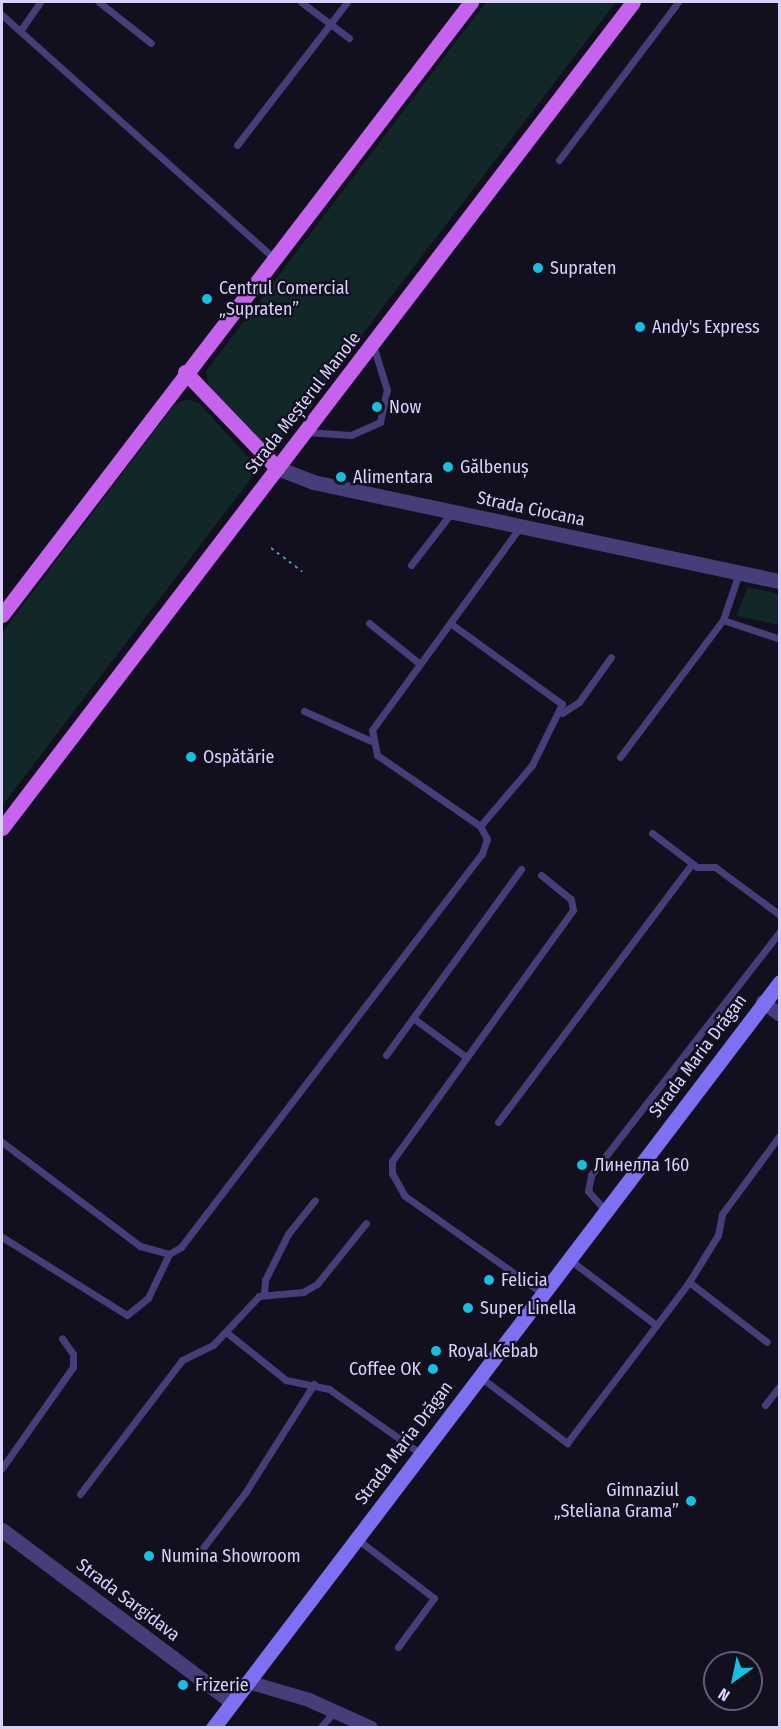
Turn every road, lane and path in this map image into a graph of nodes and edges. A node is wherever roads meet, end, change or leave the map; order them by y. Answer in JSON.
{"nodes":[{"id":1,"x":40,"y":2,"type":"edge"},
{"id":2,"x":99,"y":2,"type":"edge"},
{"id":3,"x":301,"y":2,"type":"edge"},
{"id":4,"x":347,"y":2,"type":"edge"},
{"id":5,"x":471,"y":2,"type":"edge"},
{"id":6,"x":633,"y":2,"type":"edge"},
{"id":7,"x":678,"y":2,"type":"edge"},
{"id":8,"x":2,"y":15,"type":"edge"},
{"id":9,"x":330,"y":24,"type":"junction"},
{"id":10,"x":20,"y":31,"type":"junction"},
{"id":11,"x":349,"y":38,"type":"dead end"},
{"id":12,"x":151,"y":43,"type":"dead end"},
{"id":13,"x":237,"y":145,"type":"dead end"},
{"id":14,"x":559,"y":160,"type":"dead end"},
{"id":15,"x":274,"y":258,"type":"junction"},
{"id":16,"x":373,"y":345,"type":"junction"},
{"id":17,"x":185,"y":372,"type":"junction"},
{"id":18,"x":306,"y":432,"type":"junction"},
{"id":19,"x":277,"y":468,"type":"junction"},
{"id":20,"x":452,"y":512,"type":"junction"},
{"id":21,"x":520,"y":527,"type":"junction"},
{"id":22,"x":271,"y":548,"type":"dead end"},
{"id":23,"x":411,"y":565,"type":"dead end"},
{"id":24,"x":302,"y":571,"type":"dead end"},
{"id":25,"x":738,"y":573,"type":"junction"},
{"id":26,"x":780,"y":581,"type":"edge"},
{"id":27,"x":2,"y":615,"type":"edge"},
{"id":28,"x":723,"y":620,"type":"junction"},
{"id":29,"x":450,"y":622,"type":"junction"},
{"id":30,"x":369,"y":623,"type":"dead end"},
{"id":31,"x":780,"y":639,"type":"edge"},
{"id":32,"x":611,"y":657,"type":"dead end"},
{"id":33,"x":420,"y":664,"type":"junction"},
{"id":34,"x":304,"y":711,"type":"dead end"},
{"id":35,"x":562,"y":713,"type":"junction"},
{"id":36,"x":371,"y":741,"type":"junction"},
{"id":37,"x":620,"y":757,"type":"dead end"},
{"id":38,"x":480,"y":826,"type":"junction"},
{"id":39,"x":2,"y":828,"type":"edge"},
{"id":40,"x":652,"y":833,"type":"dead end"},
{"id":41,"x":692,"y":864,"type":"junction"},
{"id":42,"x":522,"y":869,"type":"dead end"},
{"id":43,"x":540,"y":875,"type":"dead end"},
{"id":44,"x":780,"y":915,"type":"edge"},
{"id":45,"x":780,"y":931,"type":"edge"},
{"id":46,"x":780,"y":982,"type":"edge"},
{"id":47,"x":763,"y":1002,"type":"junction"},
{"id":48,"x":780,"y":1015,"type":"edge"},
{"id":49,"x":413,"y":1018,"type":"junction"},
{"id":50,"x":386,"y":1055,"type":"dead end"},
{"id":51,"x":466,"y":1057,"type":"junction"},
{"id":52,"x":498,"y":1122,"type":"dead end"},
{"id":53,"x":780,"y":1135,"type":"edge"},
{"id":54,"x":2,"y":1142,"type":"edge"},
{"id":55,"x":315,"y":1200,"type":"dead end"},
{"id":56,"x":605,"y":1210,"type":"junction"},
{"id":57,"x":366,"y":1223,"type":"dead end"},
{"id":58,"x":2,"y":1237,"type":"edge"},
{"id":59,"x":169,"y":1254,"type":"junction"},
{"id":60,"x":568,"y":1259,"type":"junction"},
{"id":61,"x":689,"y":1282,"type":"junction"},
{"id":62,"x":542,"y":1293,"type":"junction"},
{"id":63,"x":264,"y":1294,"type":"junction"},
{"id":64,"x":656,"y":1325,"type":"junction"},
{"id":65,"x":225,"y":1332,"type":"junction"},
{"id":66,"x":62,"y":1338,"type":"dead end"},
{"id":67,"x":767,"y":1342,"type":"dead end"},
{"id":68,"x":479,"y":1376,"type":"junction"},
{"id":69,"x":314,"y":1384,"type":"junction"},
{"id":70,"x":780,"y":1386,"type":"edge"},
{"id":71,"x":765,"y":1405,"type":"dead end"},
{"id":72,"x":421,"y":1454,"type":"junction"},
{"id":73,"x":2,"y":1468,"type":"edge"},
{"id":74,"x":80,"y":1494,"type":"dead end"},
{"id":75,"x":2,"y":1530,"type":"edge"},
{"id":76,"x":357,"y":1539,"type":"junction"},
{"id":77,"x":199,"y":1553,"type":"dead end"},
{"id":78,"x":398,"y":1647,"type":"dead end"},
{"id":79,"x":248,"y":1682,"type":"junction"},
{"id":80,"x":232,"y":1702,"type":"junction"},
{"id":81,"x":336,"y":1710,"type":"junction"},
{"id":82,"x":213,"y":1728,"type":"edge"},
{"id":83,"x":320,"y":1728,"type":"edge"},
{"id":84,"x":371,"y":1728,"type":"edge"}],
"edges":[{"from":1,"to":10,"type":"lane"},
{"from":2,"to":12,"type":"lane"},
{"from":3,"to":9,"type":"lane"},
{"from":4,"to":9,"type":"lane"},
{"from":5,"to":15,"type":"main road"},
{"from":6,"to":16,"type":"main road","name":"Strada Meșterul Manole"},
{"from":7,"to":14,"type":"lane"},
{"from":8,"to":10,"type":"lane"},
{"from":9,"to":11,"type":"lane"},
{"from":9,"to":13,"type":"lane"},
{"from":10,"to":15,"type":"lane"},
{"from":15,"to":17,"type":"main road"},
{"from":16,"to":18,"type":"main road","name":"Strada Meșterul Manole"},
{"from":16,"to":18,"type":"lane"},
{"from":17,"to":19,"type":"main road"},
{"from":17,"to":27,"type":"main road"},
{"from":18,"to":19,"type":"main road","name":"Strada Meșterul Manole"},
{"from":19,"to":20,"type":"street","name":"Strada Ciocana"},
{"from":19,"to":39,"type":"main road","name":"Strada Meșterul Manole"},
{"from":20,"to":21,"type":"street","name":"Strada Ciocana"},
{"from":20,"to":23,"type":"lane"},
{"from":21,"to":25,"type":"street","name":"Strada Ciocana"},
{"from":21,"to":29,"type":"lane"},
{"from":22,"to":24,"type":"path"},
{"from":25,"to":26,"type":"street","name":"Strada Ciocana"},
{"from":25,"to":28,"type":"lane"},
{"from":28,"to":31,"type":"lane"},
{"from":28,"to":37,"type":"lane"},
{"from":29,"to":33,"type":"lane"},
{"from":29,"to":35,"type":"lane"},
{"from":30,"to":33,"type":"lane"},
{"from":32,"to":35,"type":"lane"},
{"from":33,"to":36,"type":"lane"},
{"from":34,"to":36,"type":"lane"},
{"from":35,"to":38,"type":"lane"},
{"from":36,"to":38,"type":"lane"},
{"from":38,"to":59,"type":"lane"},
{"from":40,"to":41,"type":"lane"},
{"from":41,"to":44,"type":"lane"},
{"from":41,"to":52,"type":"lane"},
{"from":42,"to":49,"type":"lane"},
{"from":43,"to":51,"type":"lane"},
{"from":45,"to":56,"type":"lane"},
{"from":46,"to":47,"type":"main road","name":"Strada Maria Drăgan"},
{"from":47,"to":48,"type":"street"},
{"from":47,"to":56,"type":"main road","name":"Strada Maria Drăgan"},
{"from":49,"to":50,"type":"lane"},
{"from":49,"to":51,"type":"lane"},
{"from":51,"to":62,"type":"lane"},
{"from":53,"to":61,"type":"lane"},
{"from":54,"to":59,"type":"lane"},
{"from":55,"to":63,"type":"lane"},
{"from":56,"to":60,"type":"main road","name":"Strada Maria Drăgan"},
{"from":57,"to":63,"type":"lane"},
{"from":58,"to":59,"type":"lane"},
{"from":60,"to":62,"type":"main road","name":"Strada Maria Drăgan"},
{"from":60,"to":64,"type":"lane"},
{"from":61,"to":64,"type":"lane"},
{"from":61,"to":67,"type":"lane"},
{"from":62,"to":68,"type":"main road","name":"Strada Maria Drăgan"},
{"from":63,"to":65,"type":"lane"},
{"from":64,"to":68,"type":"lane"},
{"from":65,"to":69,"type":"lane"},
{"from":65,"to":74,"type":"lane"},
{"from":66,"to":73,"type":"lane"},
{"from":68,"to":72,"type":"main road","name":"Strada Maria Drăgan"},
{"from":69,"to":72,"type":"lane"},
{"from":69,"to":77,"type":"lane"},
{"from":70,"to":71,"type":"lane"},
{"from":72,"to":76,"type":"main road","name":"Strada Maria Drăgan"},
{"from":75,"to":80,"type":"street","name":"Strada Sargidava"},
{"from":76,"to":78,"type":"lane"},
{"from":76,"to":79,"type":"main road","name":"Strada Maria Drăgan"},
{"from":79,"to":80,"type":"main road","name":"Strada Maria Drăgan"},
{"from":79,"to":81,"type":"street"},
{"from":80,"to":82,"type":"main road","name":"Strada Maria Drăgan"},
{"from":81,"to":83,"type":"lane"},
{"from":81,"to":84,"type":"street"}]}
